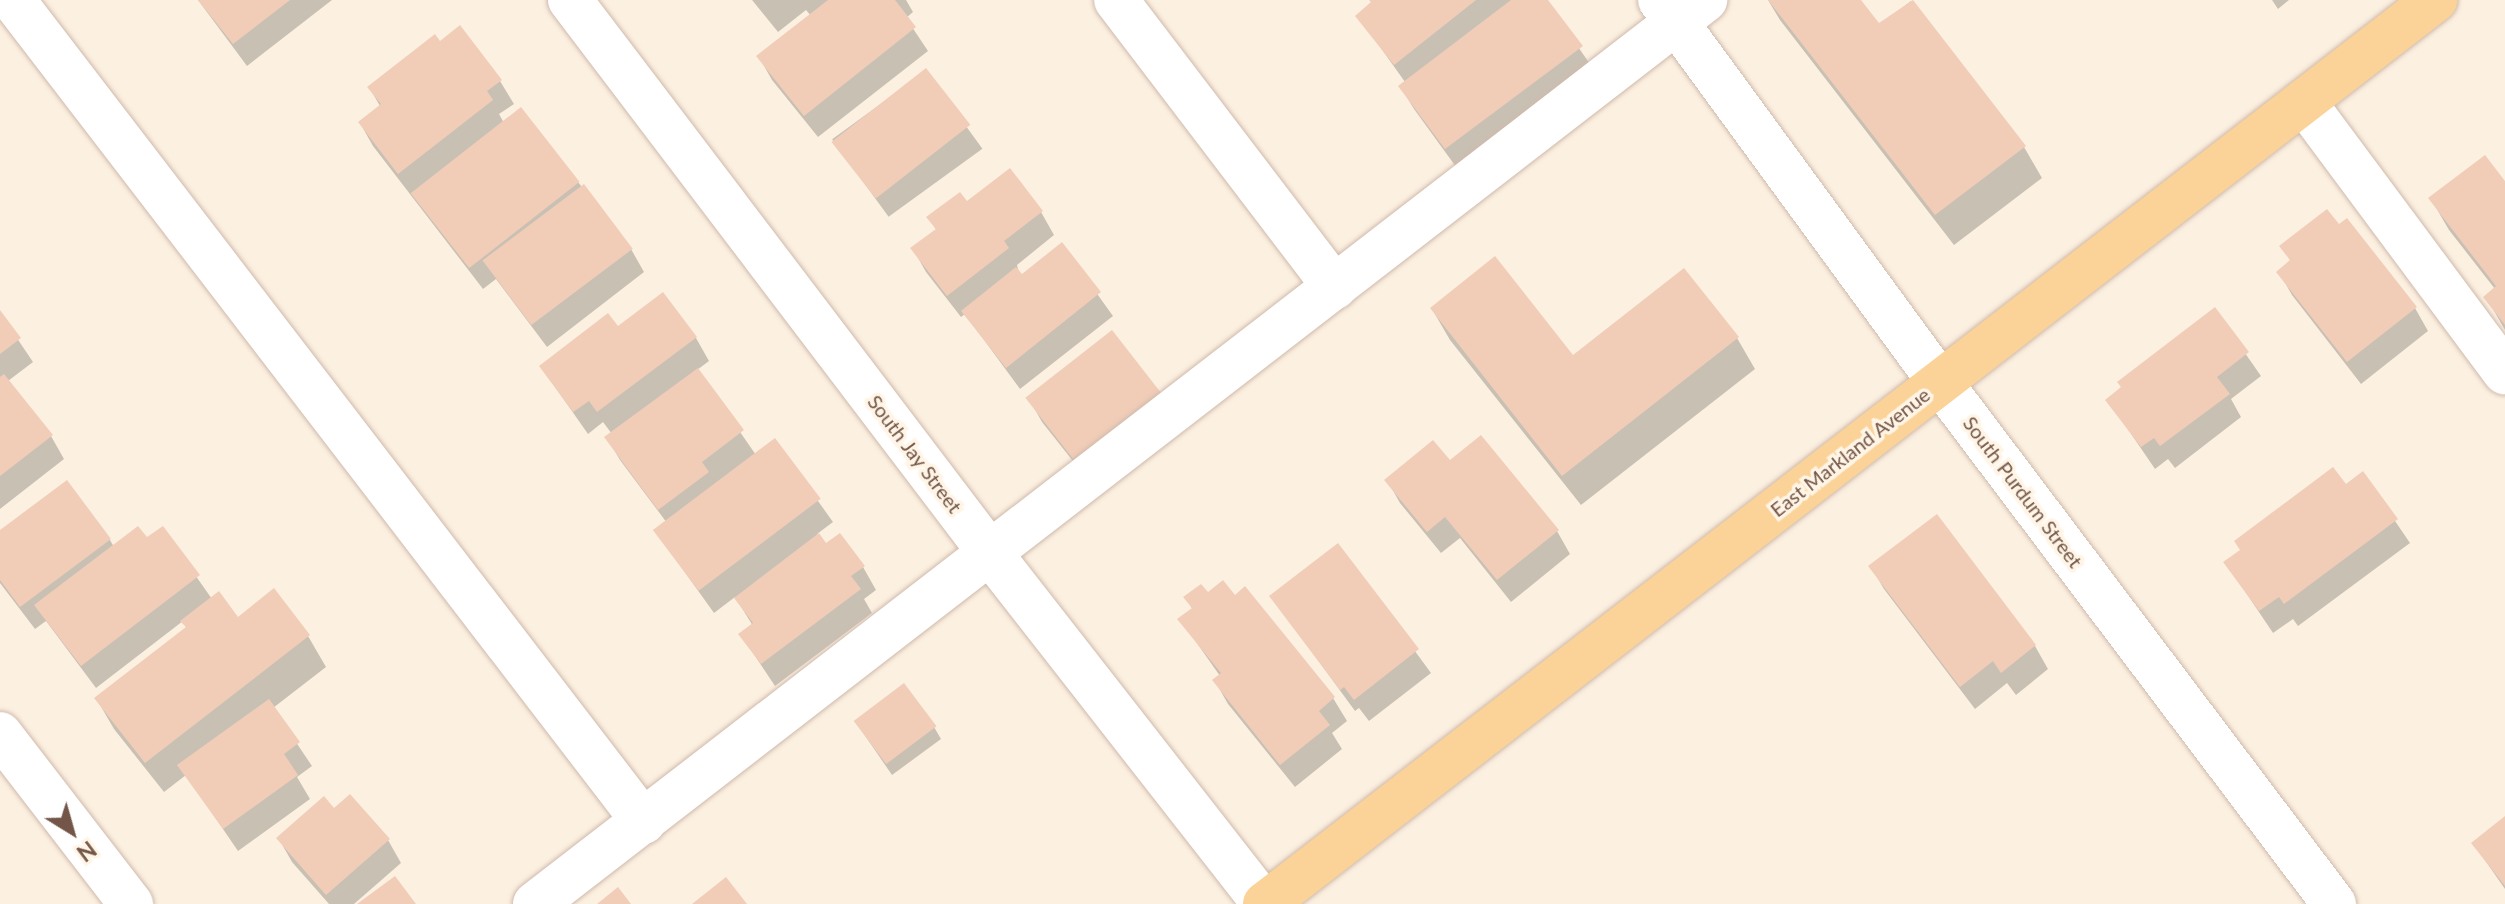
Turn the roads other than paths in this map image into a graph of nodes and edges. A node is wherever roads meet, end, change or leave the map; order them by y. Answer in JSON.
{"nodes":[{"id":1,"x":13,"y":0,"type":"edge"},
{"id":2,"x":570,"y":0,"type":"edge"},
{"id":3,"x":1116,"y":0,"type":"edge"},
{"id":4,"x":2435,"y":0,"type":"edge"},
{"id":5,"x":1681,"y":7,"type":"edge"},
{"id":6,"x":2304,"y":102,"type":"junction"},
{"id":7,"x":1335,"y":287,"type":"junction"},
{"id":8,"x":2505,"y":373,"type":"edge"},
{"id":9,"x":1940,"y":382,"type":"junction"},
{"id":10,"x":990,"y":553,"type":"junction"},
{"id":11,"x":0,"y":734,"type":"edge"},
{"id":12,"x":644,"y":822,"type":"junction"},
{"id":13,"x":131,"y":904,"type":"edge"},
{"id":14,"x":535,"y":904,"type":"edge"},
{"id":15,"x":1264,"y":904,"type":"edge"},
{"id":16,"x":2334,"y":904,"type":"edge"}],
"edges":[{"from":1,"to":12,"type":"street"},
{"from":2,"to":10,"type":"street","name":"South Jay Street"},
{"from":3,"to":7,"type":"street"},
{"from":4,"to":6,"type":"main road","name":"East Markland Avenue"},
{"from":5,"to":7,"type":"street"},
{"from":5,"to":9,"type":"street","name":"South Purdum Street"},
{"from":6,"to":8,"type":"street"},
{"from":6,"to":9,"type":"main road","name":"East Markland Avenue"},
{"from":7,"to":10,"type":"street"},
{"from":9,"to":15,"type":"main road","name":"East Markland Avenue"},
{"from":9,"to":16,"type":"street","name":"South Purdum Street"},
{"from":10,"to":12,"type":"street"},
{"from":10,"to":15,"type":"street","name":"South Jay Street"},
{"from":11,"to":13,"type":"street"},
{"from":12,"to":14,"type":"street"}]}
